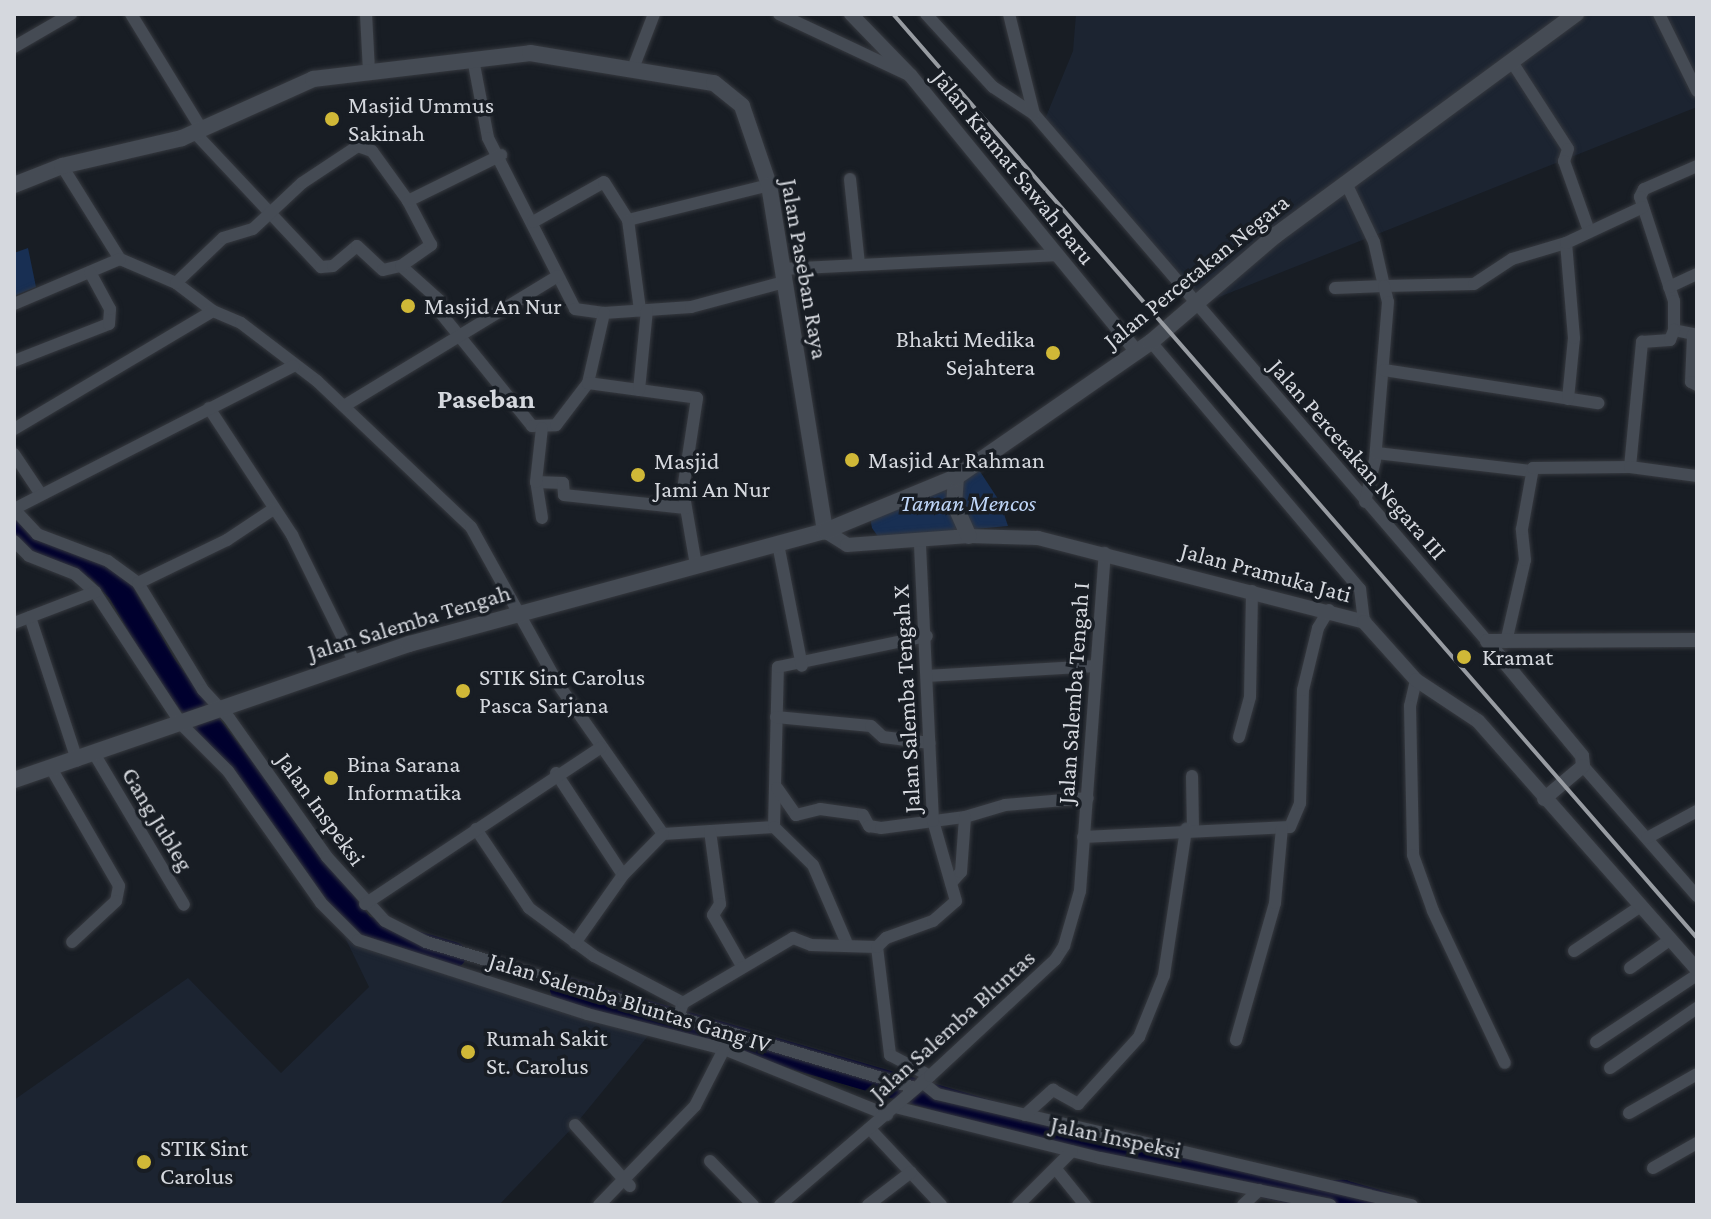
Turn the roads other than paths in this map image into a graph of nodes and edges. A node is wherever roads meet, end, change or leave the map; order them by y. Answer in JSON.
{"nodes":[{"id":1,"x":71,"y":14,"type":"edge"},
{"id":2,"x":131,"y":14,"type":"edge"},
{"id":3,"x":366,"y":14,"type":"edge"},
{"id":4,"x":654,"y":14,"type":"edge"},
{"id":5,"x":779,"y":14,"type":"edge"},
{"id":6,"x":851,"y":14,"type":"edge"},
{"id":7,"x":926,"y":14,"type":"edge"},
{"id":8,"x":1009,"y":14,"type":"edge"},
{"id":9,"x":1576,"y":14,"type":"edge"},
{"id":10,"x":1659,"y":14,"type":"edge"},
{"id":11,"x":14,"y":47,"type":"edge"},
{"id":12,"x":473,"y":59,"type":"junction"},
{"id":13,"x":1512,"y":62,"type":"junction"},
{"id":14,"x":369,"y":71,"type":"junction"},
{"id":15,"x":632,"y":71,"type":"junction"},
{"id":16,"x":911,"y":76,"type":"junction"},
{"id":17,"x":1697,"y":91,"type":"edge"},
{"id":18,"x":1034,"y":114,"type":"junction"},
{"id":19,"x":198,"y":131,"type":"junction"},
{"id":20,"x":501,"y":155,"type":"junction"},
{"id":21,"x":62,"y":166,"type":"junction"},
{"id":22,"x":1697,"y":166,"type":"edge"},
{"id":23,"x":850,"y":179,"type":"dead end"},
{"id":24,"x":1346,"y":183,"type":"junction"},
{"id":25,"x":14,"y":185,"type":"edge"},
{"id":26,"x":769,"y":185,"type":"junction"},
{"id":27,"x":408,"y":201,"type":"junction"},
{"id":28,"x":1643,"y":207,"type":"junction"},
{"id":29,"x":269,"y":212,"type":"junction"},
{"id":30,"x":628,"y":220,"type":"junction"},
{"id":31,"x":533,"y":222,"type":"junction"},
{"id":32,"x":1589,"y":231,"type":"junction"},
{"id":33,"x":1566,"y":243,"type":"junction"},
{"id":34,"x":1058,"y":255,"type":"junction"},
{"id":35,"x":120,"y":259,"type":"junction"},
{"id":36,"x":859,"y":264,"type":"junction"},
{"id":37,"x":401,"y":266,"type":"junction"},
{"id":38,"x":90,"y":272,"type":"junction"},
{"id":39,"x":1697,"y":274,"type":"edge"},
{"id":40,"x":783,"y":275,"type":"junction"},
{"id":41,"x":558,"y":276,"type":"junction"},
{"id":42,"x":176,"y":283,"type":"junction"},
{"id":43,"x":1384,"y":286,"type":"junction"},
{"id":44,"x":1669,"y":287,"type":"junction"},
{"id":45,"x":1335,"y":288,"type":"dead end"},
{"id":46,"x":14,"y":304,"type":"edge"},
{"id":47,"x":1195,"y":306,"type":"junction"},
{"id":48,"x":644,"y":310,"type":"junction"},
{"id":49,"x":213,"y":311,"type":"junction"},
{"id":50,"x":604,"y":313,"type":"junction"},
{"id":51,"x":1674,"y":330,"type":"junction"},
{"id":52,"x":461,"y":334,"type":"junction"},
{"id":53,"x":1695,"y":335,"type":"edge"},
{"id":54,"x":1144,"y":347,"type":"junction"},
{"id":55,"x":14,"y":361,"type":"edge"},
{"id":56,"x":293,"y":366,"type":"junction"},
{"id":57,"x":1384,"y":370,"type":"junction"},
{"id":58,"x":588,"y":383,"type":"junction"},
{"id":59,"x":1697,"y":385,"type":"edge"},
{"id":60,"x":639,"y":390,"type":"junction"},
{"id":61,"x":1568,"y":399,"type":"junction"},
{"id":62,"x":1598,"y":403,"type":"dead end"},
{"id":63,"x":344,"y":406,"type":"junction"},
{"id":64,"x":209,"y":408,"type":"junction"},
{"id":65,"x":542,"y":428,"type":"junction"},
{"id":66,"x":14,"y":429,"type":"edge"},
{"id":67,"x":1376,"y":453,"type":"junction"},
{"id":68,"x":14,"y":454,"type":"edge"},
{"id":69,"x":1630,"y":467,"type":"junction"},
{"id":70,"x":1531,"y":471,"type":"junction"},
{"id":71,"x":1697,"y":474,"type":"edge"},
{"id":72,"x":956,"y":477,"type":"junction"},
{"id":73,"x":536,"y":482,"type":"junction"},
{"id":74,"x":40,"y":493,"type":"junction"},
{"id":75,"x":1365,"y":502,"type":"junction"},
{"id":76,"x":685,"y":508,"type":"junction"},
{"id":77,"x":14,"y":509,"type":"edge"},
{"id":78,"x":272,"y":510,"type":"junction"},
{"id":79,"x":542,"y":518,"type":"dead end"},
{"id":80,"x":825,"y":531,"type":"junction"},
{"id":81,"x":969,"y":536,"type":"junction"},
{"id":82,"x":14,"y":541,"type":"edge"},
{"id":83,"x":920,"y":541,"type":"junction"},
{"id":84,"x":778,"y":544,"type":"junction"},
{"id":85,"x":1105,"y":553,"type":"junction"},
{"id":86,"x":696,"y":565,"type":"junction"},
{"id":87,"x":138,"y":583,"type":"junction"},
{"id":88,"x":1252,"y":591,"type":"junction"},
{"id":89,"x":95,"y":592,"type":"junction"},
{"id":90,"x":1329,"y":610,"type":"junction"},
{"id":91,"x":518,"y":613,"type":"junction"},
{"id":92,"x":30,"y":617,"type":"junction"},
{"id":93,"x":1364,"y":622,"type":"junction"},
{"id":94,"x":14,"y":623,"type":"edge"},
{"id":95,"x":927,"y":636,"type":"junction"},
{"id":96,"x":1697,"y":640,"type":"edge"},
{"id":97,"x":1487,"y":641,"type":"junction"},
{"id":98,"x":1506,"y":642,"type":"junction"},
{"id":99,"x":355,"y":663,"type":"junction"},
{"id":100,"x":802,"y":666,"type":"junction"},
{"id":101,"x":1095,"y":666,"type":"junction"},
{"id":102,"x":928,"y":676,"type":"junction"},
{"id":103,"x":1416,"y":680,"type":"junction"},
{"id":104,"x":218,"y":712,"type":"junction"},
{"id":105,"x":776,"y":717,"type":"junction"},
{"id":106,"x":185,"y":724,"type":"junction"},
{"id":107,"x":1239,"y":737,"type":"dead end"},
{"id":108,"x":930,"y":743,"type":"junction"},
{"id":109,"x":601,"y":747,"type":"junction"},
{"id":110,"x":95,"y":755,"type":"junction"},
{"id":111,"x":77,"y":760,"type":"junction"},
{"id":112,"x":1583,"y":766,"type":"junction"},
{"id":113,"x":51,"y":768,"type":"junction"},
{"id":114,"x":556,"y":773,"type":"junction"},
{"id":115,"x":1192,"y":776,"type":"dead end"},
{"id":116,"x":14,"y":780,"type":"edge"},
{"id":117,"x":777,"y":788,"type":"junction"},
{"id":118,"x":1088,"y":798,"type":"junction"},
{"id":119,"x":1544,"y":799,"type":"junction"},
{"id":120,"x":1697,"y":811,"type":"edge"},
{"id":121,"x":965,"y":817,"type":"junction"},
{"id":122,"x":933,"y":821,"type":"junction"},
{"id":123,"x":774,"y":827,"type":"junction"},
{"id":124,"x":1282,"y":828,"type":"junction"},
{"id":125,"x":476,"y":829,"type":"junction"},
{"id":126,"x":1190,"y":829,"type":"junction"},
{"id":127,"x":710,"y":831,"type":"junction"},
{"id":128,"x":663,"y":834,"type":"junction"},
{"id":129,"x":1083,"y":837,"type":"junction"},
{"id":130,"x":1647,"y":838,"type":"junction"},
{"id":131,"x":623,"y":875,"type":"junction"},
{"id":132,"x":951,"y":883,"type":"junction"},
{"id":133,"x":1697,"y":896,"type":"edge"},
{"id":134,"x":365,"y":904,"type":"junction"},
{"id":135,"x":184,"y":905,"type":"dead end"},
{"id":136,"x":1641,"y":906,"type":"junction"},
{"id":137,"x":1671,"y":939,"type":"junction"},
{"id":138,"x":72,"y":942,"type":"dead end"},
{"id":139,"x":575,"y":943,"type":"junction"},
{"id":140,"x":848,"y":946,"type":"junction"},
{"id":141,"x":877,"y":947,"type":"junction"},
{"id":142,"x":1574,"y":951,"type":"dead end"},
{"id":143,"x":742,"y":966,"type":"junction"},
{"id":144,"x":1630,"y":968,"type":"dead end"},
{"id":145,"x":1697,"y":969,"type":"edge"},
{"id":146,"x":1697,"y":975,"type":"edge"},
{"id":147,"x":1697,"y":1008,"type":"edge"},
{"id":148,"x":681,"y":1009,"type":"junction"},
{"id":149,"x":1236,"y":1040,"type":"dead end"},
{"id":150,"x":1596,"y":1042,"type":"dead end"},
{"id":151,"x":724,"y":1049,"type":"junction"},
{"id":152,"x":1505,"y":1063,"type":"dead end"},
{"id":153,"x":1610,"y":1068,"type":"dead end"},
{"id":154,"x":1697,"y":1074,"type":"edge"},
{"id":155,"x":919,"y":1084,"type":"junction"},
{"id":156,"x":893,"y":1108,"type":"junction"},
{"id":157,"x":1629,"y":1113,"type":"dead end"},
{"id":158,"x":1025,"y":1115,"type":"junction"},
{"id":159,"x":575,"y":1125,"type":"dead end"},
{"id":160,"x":870,"y":1129,"type":"junction"},
{"id":161,"x":1695,"y":1149,"type":"edge"},
{"id":162,"x":1072,"y":1151,"type":"junction"},
{"id":163,"x":710,"y":1161,"type":"dead end"},
{"id":164,"x":1653,"y":1168,"type":"dead end"},
{"id":165,"x":1056,"y":1169,"type":"junction"},
{"id":166,"x":911,"y":1172,"type":"junction"},
{"id":167,"x":627,"y":1183,"type":"junction"},
{"id":168,"x":1259,"y":1190,"type":"junction"},
{"id":169,"x":599,"y":1205,"type":"edge"},
{"id":170,"x":753,"y":1205,"type":"edge"},
{"id":171,"x":780,"y":1205,"type":"edge"},
{"id":172,"x":868,"y":1205,"type":"edge"},
{"id":173,"x":941,"y":1205,"type":"edge"},
{"id":174,"x":1018,"y":1205,"type":"edge"},
{"id":175,"x":1085,"y":1205,"type":"edge"},
{"id":176,"x":1243,"y":1205,"type":"edge"},
{"id":177,"x":1330,"y":1205,"type":"edge"},
{"id":178,"x":1412,"y":1205,"type":"edge"}],
"edges":[{"from":1,"to":11,"type":"street"},
{"from":2,"to":19,"type":"street"},
{"from":3,"to":14,"type":"street"},
{"from":4,"to":15,"type":"street"},
{"from":5,"to":16,"type":"street"},
{"from":6,"to":16,"type":"street","name":"Jalan Kramat Sawah Baru"},
{"from":7,"to":18,"type":"street"},
{"from":8,"to":18,"type":"street"},
{"from":9,"to":13,"type":"main road","name":"Jalan Percetakan Negara"},
{"from":10,"to":17,"type":"street"},
{"from":12,"to":14,"type":"main road","name":"Jalan Paseban Raya"},
{"from":12,"to":15,"type":"main road","name":"Jalan Paseban Raya"},
{"from":12,"to":20,"type":"street"},
{"from":13,"to":24,"type":"main road","name":"Jalan Percetakan Negara"},
{"from":13,"to":32,"type":"street"},
{"from":14,"to":19,"type":"main road","name":"Jalan Paseban Raya"},
{"from":15,"to":26,"type":"main road","name":"Jalan Paseban Raya"},
{"from":16,"to":34,"type":"street","name":"Jalan Kramat Sawah Baru"},
{"from":18,"to":47,"type":"street","name":"Jalan Percetakan Negara III"},
{"from":19,"to":21,"type":"main road","name":"Jalan Paseban Raya"},
{"from":19,"to":29,"type":"street"},
{"from":20,"to":27,"type":"street"},
{"from":20,"to":31,"type":"street"},
{"from":21,"to":25,"type":"main road","name":"Jalan Paseban Raya"},
{"from":21,"to":35,"type":"street"},
{"from":22,"to":28,"type":"street"},
{"from":23,"to":36,"type":"street"},
{"from":24,"to":43,"type":"street"},
{"from":24,"to":47,"type":"main road","name":"Jalan Percetakan Negara"},
{"from":26,"to":30,"type":"street"},
{"from":26,"to":40,"type":"main road","name":"Jalan Paseban Raya"},
{"from":27,"to":29,"type":"street"},
{"from":27,"to":37,"type":"street"},
{"from":28,"to":32,"type":"street"},
{"from":28,"to":44,"type":"street"},
{"from":29,"to":37,"type":"street"},
{"from":29,"to":42,"type":"street"},
{"from":30,"to":31,"type":"street"},
{"from":30,"to":48,"type":"street"},
{"from":31,"to":41,"type":"street"},
{"from":32,"to":33,"type":"street"},
{"from":33,"to":43,"type":"street"},
{"from":33,"to":61,"type":"street"},
{"from":34,"to":36,"type":"street"},
{"from":34,"to":54,"type":"street","name":"Jalan Kramat Sawah Baru"},
{"from":35,"to":38,"type":"street"},
{"from":35,"to":42,"type":"street"},
{"from":36,"to":40,"type":"street"},
{"from":37,"to":52,"type":"street"},
{"from":38,"to":46,"type":"street"},
{"from":38,"to":55,"type":"street"},
{"from":39,"to":44,"type":"street"},
{"from":40,"to":48,"type":"street"},
{"from":40,"to":80,"type":"main road","name":"Jalan Paseban Raya"},
{"from":41,"to":50,"type":"street"},
{"from":41,"to":52,"type":"street"},
{"from":42,"to":49,"type":"street"},
{"from":43,"to":45,"type":"street"},
{"from":43,"to":57,"type":"street"},
{"from":44,"to":51,"type":"street"},
{"from":47,"to":54,"type":"main road","name":"Jalan Percetakan Negara"},
{"from":47,"to":75,"type":"street","name":"Jalan Percetakan Negara III"},
{"from":48,"to":50,"type":"street"},
{"from":48,"to":60,"type":"street"},
{"from":49,"to":56,"type":"street"},
{"from":49,"to":66,"type":"street"},
{"from":50,"to":58,"type":"street"},
{"from":51,"to":53,"type":"street"},
{"from":51,"to":69,"type":"street"},
{"from":52,"to":63,"type":"street"},
{"from":52,"to":65,"type":"street"},
{"from":53,"to":59,"type":"street"},
{"from":54,"to":72,"type":"main road","name":"Jalan Percetakan Negara"},
{"from":54,"to":93,"type":"street"},
{"from":56,"to":63,"type":"street"},
{"from":56,"to":64,"type":"street"},
{"from":57,"to":61,"type":"street"},
{"from":57,"to":67,"type":"street"},
{"from":58,"to":60,"type":"street"},
{"from":58,"to":65,"type":"street"},
{"from":60,"to":76,"type":"street"},
{"from":61,"to":62,"type":"street"},
{"from":63,"to":91,"type":"street"},
{"from":64,"to":74,"type":"street"},
{"from":64,"to":78,"type":"street"},
{"from":65,"to":73,"type":"street"},
{"from":67,"to":70,"type":"street"},
{"from":67,"to":75,"type":"street"},
{"from":68,"to":74,"type":"street"},
{"from":69,"to":70,"type":"street"},
{"from":69,"to":71,"type":"street"},
{"from":70,"to":98,"type":"street"},
{"from":72,"to":80,"type":"main road","name":"Jalan Percetakan Negara"},
{"from":72,"to":81,"type":"main road"},
{"from":73,"to":76,"type":"street"},
{"from":73,"to":79,"type":"street"},
{"from":74,"to":77,"type":"street"},
{"from":75,"to":97,"type":"street","name":"Jalan Percetakan Negara III"},
{"from":76,"to":86,"type":"street"},
{"from":77,"to":87,"type":"street","name":"Jalan Inspeksi"},
{"from":78,"to":87,"type":"street"},
{"from":78,"to":99,"type":"street"},
{"from":80,"to":83,"type":"street","name":"Jalan Pramuka Jati"},
{"from":80,"to":84,"type":"main road","name":"Jalan Salemba Tengah"},
{"from":81,"to":83,"type":"street","name":"Jalan Pramuka Jati"},
{"from":81,"to":85,"type":"street","name":"Jalan Pramuka Jati"},
{"from":82,"to":89,"type":"street"},
{"from":83,"to":95,"type":"street","name":"Jalan Salemba Tengah X"},
{"from":84,"to":86,"type":"main road","name":"Jalan Salemba Tengah"},
{"from":84,"to":100,"type":"street"},
{"from":85,"to":88,"type":"street","name":"Jalan Pramuka Jati"},
{"from":85,"to":101,"type":"street","name":"Jalan Salemba Tengah I"},
{"from":86,"to":91,"type":"main road","name":"Jalan Salemba Tengah"},
{"from":87,"to":104,"type":"street","name":"Jalan Inspeksi"},
{"from":88,"to":90,"type":"street","name":"Jalan Pramuka Jati"},
{"from":88,"to":107,"type":"street"},
{"from":89,"to":92,"type":"street"},
{"from":89,"to":106,"type":"street"},
{"from":90,"to":93,"type":"street","name":"Jalan Pramuka Jati"},
{"from":90,"to":124,"type":"street"},
{"from":91,"to":99,"type":"main road","name":"Jalan Salemba Tengah"},
{"from":91,"to":109,"type":"street"},
{"from":92,"to":94,"type":"street"},
{"from":92,"to":111,"type":"street"},
{"from":93,"to":103,"type":"street","name":"Jalan Pramuka Jati"},
{"from":95,"to":100,"type":"street"},
{"from":95,"to":102,"type":"street","name":"Jalan Salemba Tengah X"},
{"from":96,"to":98,"type":"street"},
{"from":97,"to":98,"type":"street"},
{"from":97,"to":112,"type":"street"},
{"from":99,"to":104,"type":"main road","name":"Jalan Salemba Tengah"},
{"from":100,"to":105,"type":"street"},
{"from":101,"to":102,"type":"street"},
{"from":101,"to":118,"type":"street","name":"Jalan Salemba Tengah I"},
{"from":102,"to":108,"type":"street","name":"Jalan Salemba Tengah X"},
{"from":103,"to":119,"type":"street","name":"Jalan Pramuka Jati"},
{"from":103,"to":152,"type":"street"},
{"from":104,"to":106,"type":"main road","name":"Jalan Salemba Tengah"},
{"from":104,"to":134,"type":"street","name":"Jalan Inspeksi"},
{"from":105,"to":108,"type":"street"},
{"from":105,"to":117,"type":"street"},
{"from":106,"to":110,"type":"main road","name":"Jalan Salemba Tengah"},
{"from":106,"to":151,"type":"street","name":"Jalan Salemba Bluntas Gang IV"},
{"from":108,"to":122,"type":"street","name":"Jalan Salemba Tengah X"},
{"from":109,"to":114,"type":"street"},
{"from":109,"to":128,"type":"street"},
{"from":110,"to":111,"type":"main road","name":"Jalan Salemba Tengah"},
{"from":110,"to":135,"type":"street","name":"Gang Jubleg"},
{"from":111,"to":113,"type":"main road","name":"Jalan Salemba Tengah"},
{"from":112,"to":119,"type":"street"},
{"from":112,"to":130,"type":"street"},
{"from":113,"to":116,"type":"main road","name":"Jalan Salemba Tengah"},
{"from":113,"to":138,"type":"street"},
{"from":114,"to":125,"type":"street"},
{"from":114,"to":131,"type":"street"},
{"from":115,"to":126,"type":"street"},
{"from":117,"to":122,"type":"street"},
{"from":117,"to":123,"type":"street"},
{"from":118,"to":121,"type":"street"},
{"from":118,"to":129,"type":"street","name":"Jalan Salemba Tengah I"},
{"from":119,"to":136,"type":"street","name":"Jalan Pramuka Jati"},
{"from":120,"to":130,"type":"street"},
{"from":121,"to":122,"type":"street"},
{"from":121,"to":132,"type":"street"},
{"from":122,"to":132,"type":"street","name":"Jalan Salemba Tengah X"},
{"from":123,"to":127,"type":"street"},
{"from":123,"to":140,"type":"street"},
{"from":124,"to":126,"type":"street"},
{"from":124,"to":149,"type":"street"},
{"from":125,"to":134,"type":"street"},
{"from":125,"to":139,"type":"street"},
{"from":126,"to":129,"type":"street"},
{"from":126,"to":158,"type":"street"},
{"from":127,"to":128,"type":"street"},
{"from":127,"to":143,"type":"street"},
{"from":128,"to":131,"type":"street"},
{"from":129,"to":155,"type":"street","name":"Jalan Salemba Bluntas"},
{"from":130,"to":133,"type":"street"},
{"from":131,"to":139,"type":"street"},
{"from":132,"to":141,"type":"street","name":"Jalan Salemba Tengah X"},
{"from":134,"to":148,"type":"street","name":"Jalan Inspeksi"},
{"from":136,"to":137,"type":"street","name":"Jalan Pramuka Jati"},
{"from":136,"to":142,"type":"street"},
{"from":137,"to":144,"type":"street"},
{"from":137,"to":145,"type":"street","name":"Jalan Pramuka Jati"},
{"from":139,"to":148,"type":"street"},
{"from":140,"to":141,"type":"street"},
{"from":140,"to":143,"type":"street"},
{"from":141,"to":155,"type":"street"},
{"from":143,"to":148,"type":"street"},
{"from":146,"to":150,"type":"street"},
{"from":147,"to":153,"type":"street"},
{"from":148,"to":155,"type":"street"},
{"from":151,"to":156,"type":"street","name":"Jalan Salemba Bluntas Gang IV"},
{"from":151,"to":167,"type":"street"},
{"from":154,"to":157,"type":"street"},
{"from":155,"to":156,"type":"street","name":"Jalan Salemba Bluntas"},
{"from":155,"to":158,"type":"street"},
{"from":156,"to":160,"type":"street","name":"Jalan Salemba Bluntas"},
{"from":156,"to":162,"type":"street","name":"Jalan Inspeksi"},
{"from":158,"to":178,"type":"street"},
{"from":159,"to":167,"type":"street"},
{"from":160,"to":166,"type":"street"},
{"from":160,"to":171,"type":"street","name":"Jalan Salemba Bluntas"},
{"from":161,"to":164,"type":"street"},
{"from":162,"to":165,"type":"street"},
{"from":162,"to":168,"type":"street","name":"Jalan Inspeksi"},
{"from":163,"to":170,"type":"street"},
{"from":165,"to":174,"type":"street"},
{"from":165,"to":175,"type":"street"},
{"from":166,"to":172,"type":"street"},
{"from":166,"to":173,"type":"street"},
{"from":167,"to":169,"type":"street"},
{"from":168,"to":176,"type":"street"},
{"from":168,"to":177,"type":"street","name":"Jalan Inspeksi"}]}
